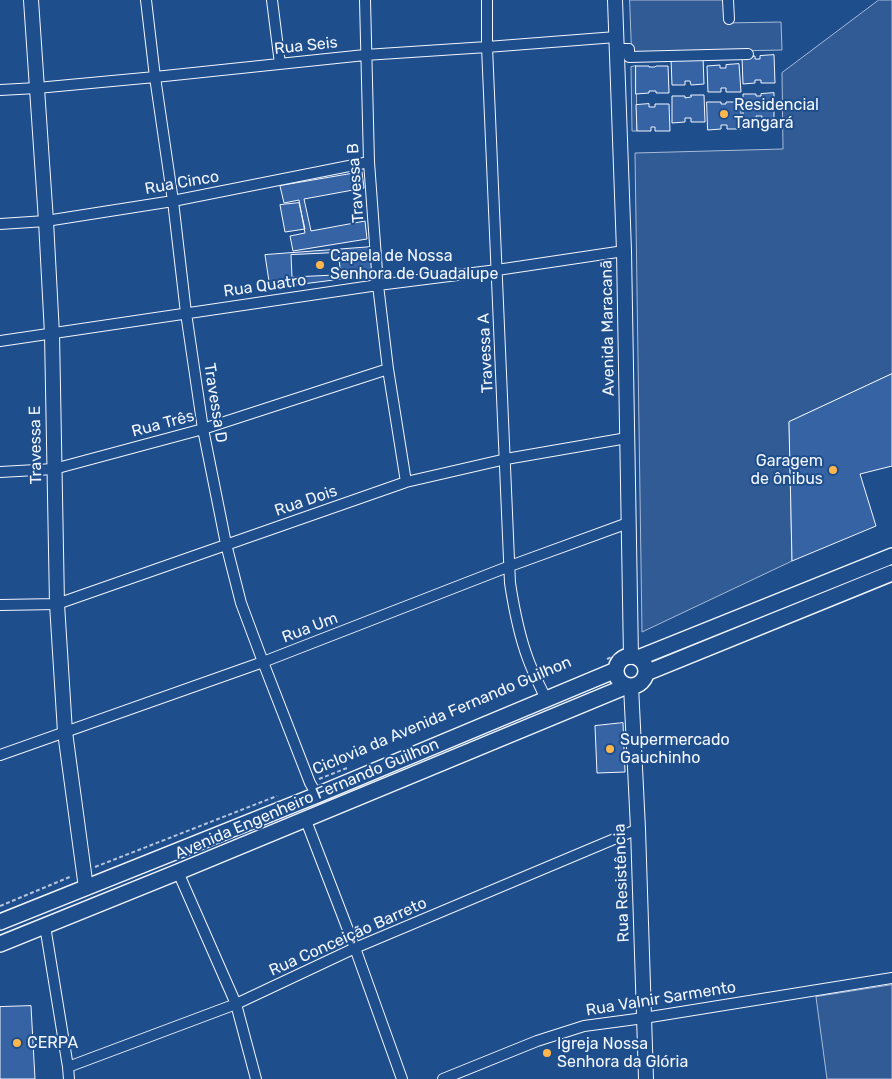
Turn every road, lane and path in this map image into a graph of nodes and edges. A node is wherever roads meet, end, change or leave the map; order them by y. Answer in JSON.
{"nodes":[{"id":1,"x":31,"y":0,"type":"edge"},
{"id":2,"x":146,"y":0,"type":"edge"},
{"id":3,"x":272,"y":0,"type":"edge"},
{"id":4,"x":364,"y":0,"type":"edge"},
{"id":5,"x":486,"y":0,"type":"edge"},
{"id":6,"x":615,"y":0,"type":"edge"},
{"id":7,"x":728,"y":0,"type":"edge"},
{"id":8,"x":729,"y":19,"type":"dead end"},
{"id":9,"x":616,"y":43,"type":"junction"},
{"id":10,"x":487,"y":47,"type":"junction"},
{"id":11,"x":748,"y":54,"type":"dead end"},
{"id":12,"x":365,"y":55,"type":"junction"},
{"id":13,"x":280,"y":64,"type":"junction"},
{"id":14,"x":155,"y":77,"type":"junction"},
{"id":15,"x":37,"y":88,"type":"junction"},
{"id":16,"x":0,"y":90,"type":"edge"},
{"id":17,"x":369,"y":162,"type":"junction"},
{"id":18,"x":173,"y":201,"type":"junction"},
{"id":19,"x":46,"y":221,"type":"junction"},
{"id":20,"x":0,"y":224,"type":"edge"},
{"id":21,"x":624,"y":251,"type":"junction"},
{"id":22,"x":497,"y":270,"type":"junction"},
{"id":23,"x":378,"y":285,"type":"junction"},
{"id":24,"x":186,"y":313,"type":"junction"},
{"id":25,"x":52,"y":334,"type":"junction"},
{"id":26,"x":0,"y":341,"type":"edge"},
{"id":27,"x":388,"y":369,"type":"junction"},
{"id":28,"x":203,"y":428,"type":"junction"},
{"id":29,"x":627,"y":438,"type":"junction"},
{"id":30,"x":506,"y":459,"type":"junction"},
{"id":31,"x":54,"y":469,"type":"junction"},
{"id":32,"x":0,"y":472,"type":"edge"},
{"id":33,"x":406,"y":482,"type":"junction"},
{"id":34,"x":628,"y":523,"type":"junction"},
{"id":35,"x":226,"y":544,"type":"junction"},
{"id":36,"x":892,"y":556,"type":"edge"},
{"id":37,"x":510,"y":566,"type":"junction"},
{"id":38,"x":892,"y":573,"type":"edge"},
{"id":39,"x":57,"y":604,"type":"junction"},
{"id":40,"x":0,"y":605,"type":"edge"},
{"id":41,"x":633,"y":654,"type":"junction"},
{"id":42,"x":262,"y":662,"type":"junction"},
{"id":43,"x":611,"y":664,"type":"junction"},
{"id":44,"x":646,"y":673,"type":"junction"},
{"id":45,"x":629,"y":686,"type":"junction"},
{"id":46,"x":546,"y":698,"type":"junction"},
{"id":47,"x":65,"y":732,"type":"junction"},
{"id":48,"x":0,"y":755,"type":"edge"},
{"id":49,"x":347,"y":767,"type":"dead end"},
{"id":50,"x":313,"y":789,"type":"junction"},
{"id":51,"x":283,"y":794,"type":"dead end"},
{"id":52,"x":305,"y":818,"type":"junction"},
{"id":53,"x":638,"y":829,"type":"junction"},
{"id":54,"x":84,"y":871,"type":"junction"},
{"id":55,"x":178,"y":872,"type":"junction"},
{"id":56,"x":86,"y":888,"type":"junction"},
{"id":57,"x":0,"y":906,"type":"edge"},
{"id":58,"x":0,"y":922,"type":"edge"},
{"id":59,"x":45,"y":926,"type":"junction"},
{"id":60,"x":0,"y":944,"type":"edge"},
{"id":61,"x":355,"y":948,"type":"junction"},
{"id":62,"x":892,"y":978,"type":"edge"},
{"id":63,"x":236,"y":1004,"type":"junction"},
{"id":64,"x":644,"y":1018,"type":"junction"},
{"id":65,"x":68,"y":1067,"type":"junction"},
{"id":66,"x":69,"y":1079,"type":"edge"},
{"id":67,"x":256,"y":1079,"type":"edge"},
{"id":68,"x":402,"y":1079,"type":"edge"},
{"id":69,"x":443,"y":1079,"type":"edge"},
{"id":70,"x":646,"y":1079,"type":"edge"}],
"edges":[{"from":1,"to":15,"type":"street","name":"Travessa E"},
{"from":2,"to":14,"type":"street","name":"Travessa D"},
{"from":3,"to":13,"type":"street"},
{"from":4,"to":12,"type":"street","name":"Travessa B"},
{"from":5,"to":10,"type":"street","name":"Travessa A"},
{"from":6,"to":9,"type":"street","name":"Avenida Maracanã"},
{"from":7,"to":8,"type":"street"},
{"from":9,"to":10,"type":"street","name":"Rua Seis"},
{"from":9,"to":11,"type":"street"},
{"from":9,"to":21,"type":"street","name":"Avenida Maracanã"},
{"from":10,"to":12,"type":"street","name":"Rua Seis"},
{"from":10,"to":22,"type":"street","name":"Travessa A"},
{"from":12,"to":13,"type":"street","name":"Rua Seis"},
{"from":12,"to":17,"type":"street","name":"Travessa B"},
{"from":13,"to":14,"type":"street","name":"Rua Seis"},
{"from":14,"to":15,"type":"street","name":"Rua Seis"},
{"from":14,"to":18,"type":"street","name":"Travessa D"},
{"from":15,"to":16,"type":"street","name":"Rua Seis"},
{"from":15,"to":19,"type":"street","name":"Travessa E"},
{"from":17,"to":18,"type":"street","name":"Rua Cinco"},
{"from":17,"to":23,"type":"street","name":"Travessa B"},
{"from":18,"to":19,"type":"street","name":"Rua Cinco"},
{"from":18,"to":24,"type":"street","name":"Travessa D"},
{"from":19,"to":20,"type":"street","name":"Rua Cinco"},
{"from":19,"to":25,"type":"street","name":"Travessa E"},
{"from":21,"to":22,"type":"street","name":"Rua Quatro"},
{"from":21,"to":29,"type":"street","name":"Avenida Maracanã"},
{"from":22,"to":23,"type":"street","name":"Rua Quatro"},
{"from":22,"to":30,"type":"street","name":"Travessa A"},
{"from":23,"to":24,"type":"street","name":"Rua Quatro"},
{"from":23,"to":27,"type":"street","name":"Travessa B"},
{"from":24,"to":25,"type":"street","name":"Rua Quatro"},
{"from":24,"to":28,"type":"street","name":"Travessa D"},
{"from":25,"to":26,"type":"street","name":"Rua Quatro"},
{"from":25,"to":31,"type":"street","name":"Travessa E"},
{"from":27,"to":28,"type":"street","name":"Rua Três"},
{"from":27,"to":33,"type":"street","name":"Travessa B"},
{"from":28,"to":31,"type":"street","name":"Rua Três"},
{"from":28,"to":35,"type":"street","name":"Travessa D"},
{"from":29,"to":30,"type":"street","name":"Rua Dois"},
{"from":29,"to":34,"type":"street","name":"Avenida Maracanã"},
{"from":30,"to":33,"type":"street","name":"Rua Dois"},
{"from":30,"to":37,"type":"street","name":"Travessa A"},
{"from":31,"to":32,"type":"street","name":"Rua Três"},
{"from":31,"to":39,"type":"street","name":"Travessa E"},
{"from":33,"to":35,"type":"street","name":"Rua Dois"},
{"from":34,"to":37,"type":"street","name":"Rua Um"},
{"from":34,"to":41,"type":"street","name":"Avenida Maracanã"},
{"from":35,"to":39,"type":"street","name":"Rua Dois"},
{"from":35,"to":42,"type":"street","name":"Travessa D"},
{"from":36,"to":41,"type":"main road","name":"Avenida Engenheiro Fernando Guilhon"},
{"from":37,"to":42,"type":"street","name":"Rua Um"},
{"from":37,"to":46,"type":"street","name":"Travessa A"},
{"from":38,"to":44,"type":"main road","name":"Avenida Engenheiro Fernando Guilhon"},
{"from":39,"to":40,"type":"street","name":"Rua Dois"},
{"from":39,"to":47,"type":"street","name":"Travessa E"},
{"from":41,"to":43,"type":"path"},
{"from":41,"to":43,"type":"main road","name":"Avenida Engenheiro Fernando Guilhon"},
{"from":41,"to":44,"type":"main road"},
{"from":42,"to":47,"type":"street","name":"Rua Um"},
{"from":42,"to":50,"type":"street","name":"Travessa D"},
{"from":43,"to":45,"type":"main road"},
{"from":43,"to":46,"type":"main road","name":"Avenida Engenheiro Fernando Guilhon"},
{"from":44,"to":45,"type":"main road","name":"Avenida Engenheiro Fernando Guilhon"},
{"from":45,"to":52,"type":"main road","name":"Avenida Engenheiro Fernando Guilhon"},
{"from":45,"to":53,"type":"street","name":"Rua Resistência"},
{"from":46,"to":50,"type":"main road","name":"Avenida Engenheiro Fernando Guilhon"},
{"from":47,"to":48,"type":"street","name":"Rua Um"},
{"from":47,"to":54,"type":"street","name":"Travessa E"},
{"from":49,"to":50,"type":"path","name":"Ciclovia da Avenida Fernando Guilhon"},
{"from":50,"to":56,"type":"main road","name":"Avenida Engenheiro Fernando Guilhon"},
{"from":51,"to":54,"type":"path"},
{"from":52,"to":55,"type":"main road","name":"Avenida Engenheiro Fernando Guilhon"},
{"from":52,"to":61,"type":"street"},
{"from":53,"to":61,"type":"street","name":"Rua Conceição Barreto"},
{"from":53,"to":64,"type":"street","name":"Rua Resistência"},
{"from":54,"to":56,"type":"street","name":"Travessa E"},
{"from":54,"to":57,"type":"path"},
{"from":55,"to":59,"type":"main road","name":"Avenida Engenheiro Fernando Guilhon"},
{"from":55,"to":63,"type":"street"},
{"from":56,"to":58,"type":"main road","name":"Avenida Engenheiro Fernando Guilhon"},
{"from":59,"to":60,"type":"main road","name":"Avenida Engenheiro Fernando Guilhon"},
{"from":59,"to":65,"type":"street"},
{"from":61,"to":63,"type":"street","name":"Rua Conceição Barreto"},
{"from":61,"to":68,"type":"street"},
{"from":62,"to":64,"type":"street","name":"Rua Valnir Sarmento"},
{"from":63,"to":65,"type":"street","name":"Rua Conceição Barreto"},
{"from":63,"to":67,"type":"street"},
{"from":64,"to":69,"type":"street","name":"Rua Valnir Sarmento"},
{"from":64,"to":70,"type":"street","name":"Rua Resistência"},
{"from":65,"to":66,"type":"street"}]}
